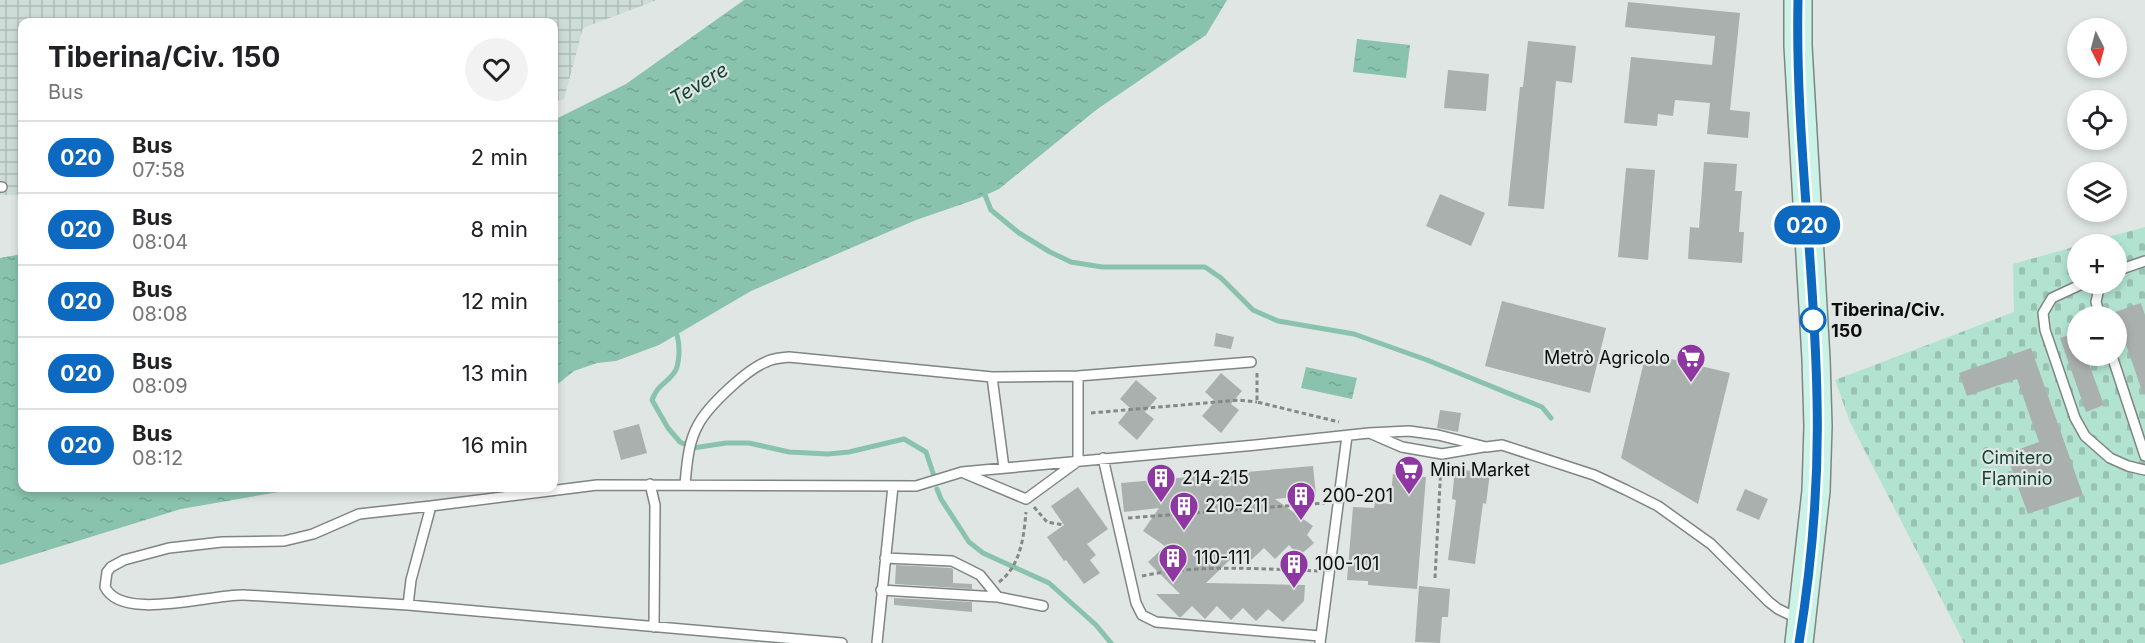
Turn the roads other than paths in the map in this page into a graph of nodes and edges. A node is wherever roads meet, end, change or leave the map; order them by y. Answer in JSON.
{"nodes":[{"id":1,"x":1798,"y":0,"type":"edge"},
{"id":2,"x":2145,"y":261,"type":"edge"},
{"id":3,"x":2127,"y":267,"type":"edge"},
{"id":4,"x":2067,"y":291,"type":"edge"},
{"id":5,"x":1251,"y":362,"type":"road end"},
{"id":6,"x":2115,"y":366,"type":"edge"},
{"id":7,"x":992,"y":376,"type":"junction"},
{"id":8,"x":1078,"y":376,"type":"junction"},
{"id":9,"x":1369,"y":433,"type":"junction"},
{"id":10,"x":1347,"y":436,"type":"junction"},
{"id":11,"x":1486,"y":447,"type":"junction"},
{"id":12,"x":2145,"y":456,"type":"edge"},
{"id":13,"x":1103,"y":458,"type":"junction"},
{"id":14,"x":1078,"y":461,"type":"junction"},
{"id":15,"x":1004,"y":468,"type":"junction"},
{"id":16,"x":2145,"y":470,"type":"edge"},
{"id":17,"x":962,"y":472,"type":"junction"},
{"id":18,"x":650,"y":484,"type":"junction"},
{"id":19,"x":685,"y":484,"type":"junction"},
{"id":20,"x":892,"y":486,"type":"junction"},
{"id":21,"x":558,"y":490,"type":"edge"},
{"id":22,"x":542,"y":492,"type":"edge"},
{"id":23,"x":431,"y":506,"type":"junction"},
{"id":24,"x":885,"y":558,"type":"junction"},
{"id":25,"x":882,"y":590,"type":"junction"},
{"id":26,"x":998,"y":597,"type":"junction"},
{"id":27,"x":408,"y":605,"type":"junction"},
{"id":28,"x":1043,"y":606,"type":"dead end"},
{"id":29,"x":654,"y":627,"type":"junction"},
{"id":30,"x":1800,"y":631,"type":"edge"},
{"id":31,"x":1320,"y":640,"type":"edge"},
{"id":32,"x":842,"y":643,"type":"edge"},
{"id":33,"x":877,"y":643,"type":"edge"}],
"edges":[{"from":1,"to":30,"type":"main road"},
{"from":2,"to":3,"type":"lane"},
{"from":4,"to":16,"type":"lane"},
{"from":5,"to":8,"type":"lane"},
{"from":6,"to":12,"type":"lane"},
{"from":7,"to":8,"type":"lane"},
{"from":7,"to":15,"type":"lane"},
{"from":7,"to":19,"type":"lane"},
{"from":8,"to":14,"type":"lane"},
{"from":9,"to":10,"type":"lane"},
{"from":9,"to":11,"type":"lane"},
{"from":9,"to":11,"type":"lane"},
{"from":10,"to":13,"type":"lane"},
{"from":10,"to":31,"type":"lane"},
{"from":11,"to":30,"type":"lane"},
{"from":13,"to":14,"type":"lane"},
{"from":13,"to":31,"type":"lane"},
{"from":14,"to":15,"type":"lane"},
{"from":14,"to":17,"type":"lane"},
{"from":15,"to":17,"type":"lane"},
{"from":17,"to":20,"type":"lane"},
{"from":18,"to":19,"type":"lane"},
{"from":18,"to":21,"type":"lane"},
{"from":18,"to":29,"type":"lane"},
{"from":19,"to":20,"type":"lane"},
{"from":20,"to":24,"type":"lane"},
{"from":22,"to":23,"type":"lane"},
{"from":23,"to":27,"type":"lane"},
{"from":23,"to":27,"type":"lane"},
{"from":24,"to":25,"type":"lane"},
{"from":24,"to":26,"type":"lane"},
{"from":25,"to":26,"type":"lane"},
{"from":25,"to":33,"type":"lane"},
{"from":26,"to":28,"type":"lane"},
{"from":27,"to":29,"type":"lane"},
{"from":29,"to":32,"type":"lane"}]}
